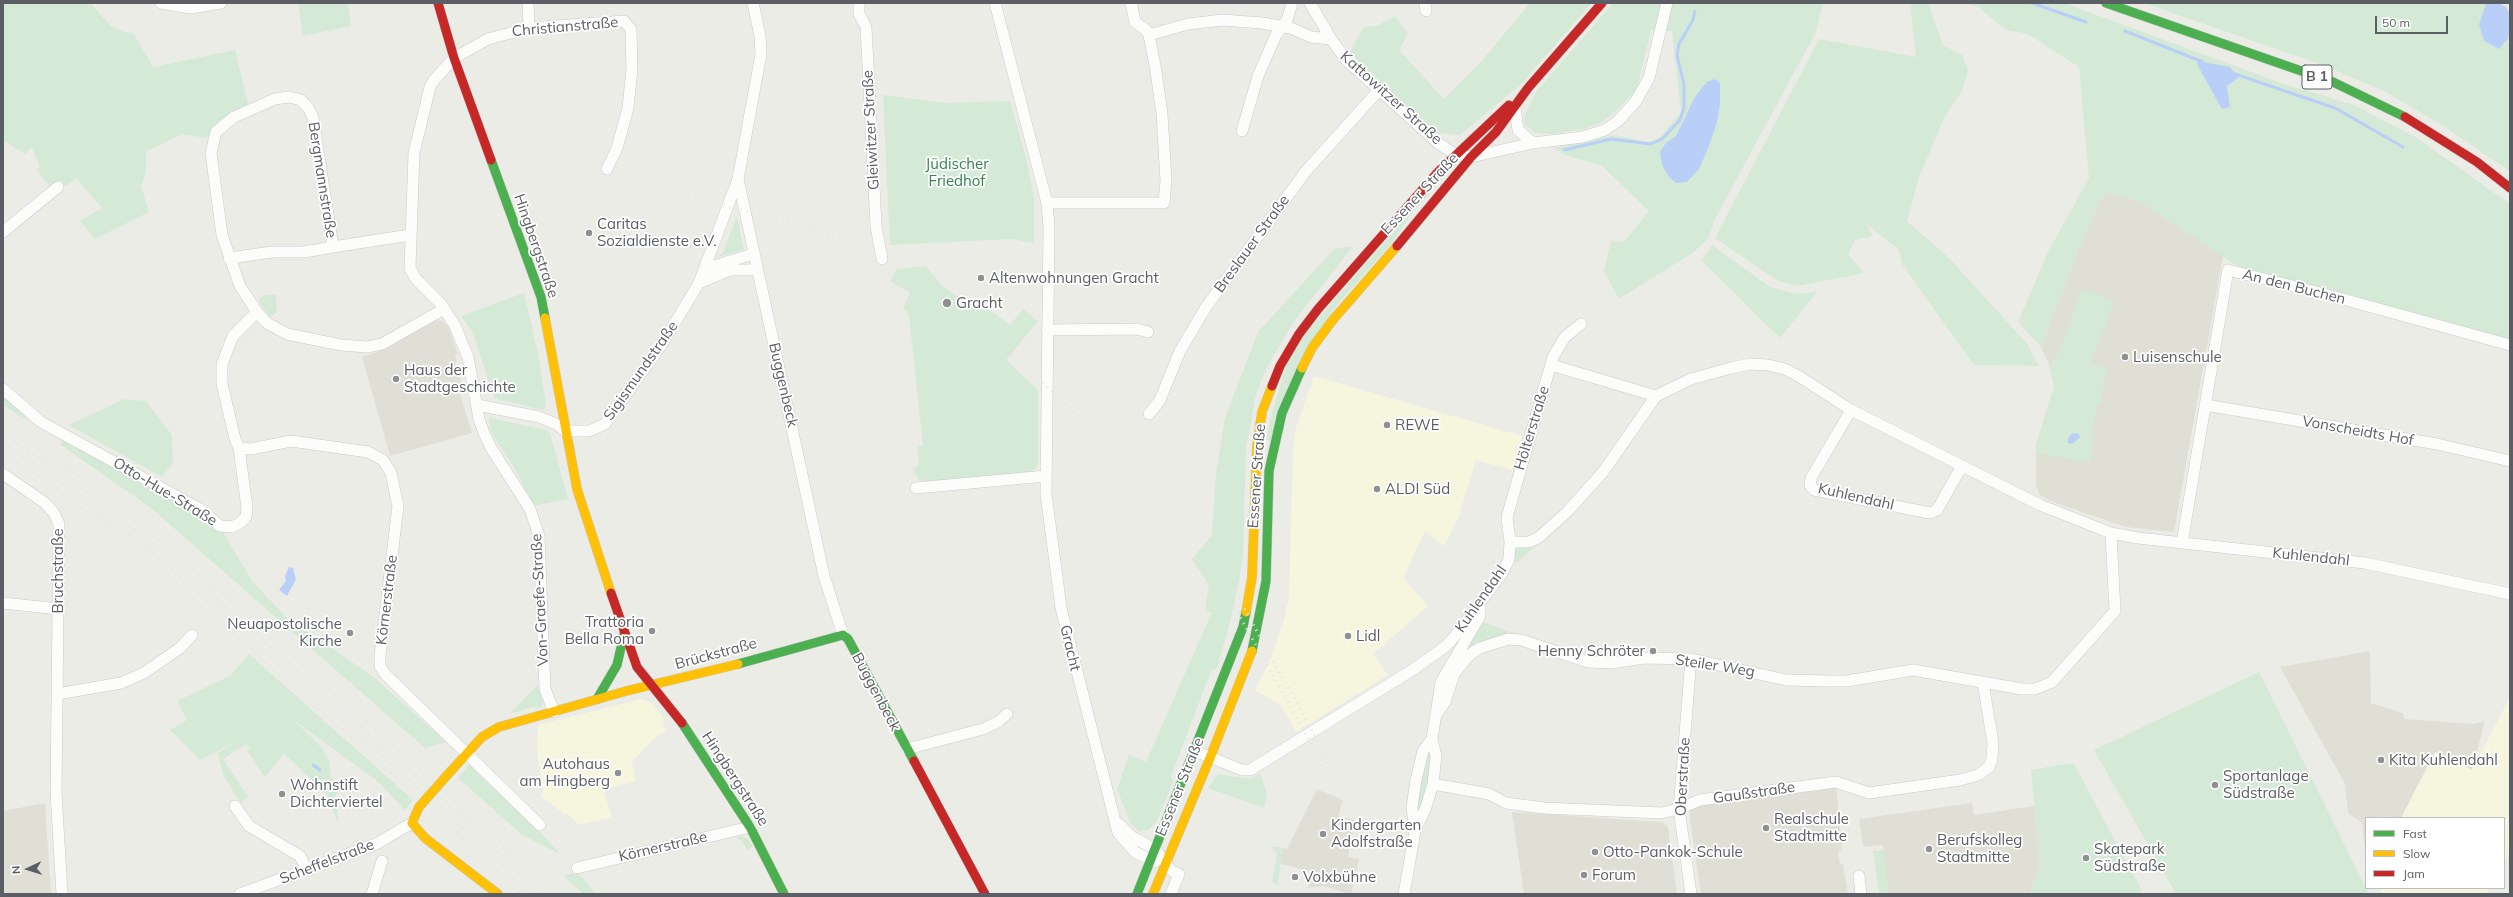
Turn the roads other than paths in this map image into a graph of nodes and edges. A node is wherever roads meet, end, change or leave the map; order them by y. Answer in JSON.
{"nodes":[{"id":1,"x":161,"y":3,"type":"edge"},
{"id":2,"x":221,"y":3,"type":"edge"},
{"id":3,"x":438,"y":3,"type":"edge"},
{"id":4,"x":528,"y":3,"type":"edge"},
{"id":5,"x":753,"y":3,"type":"edge"},
{"id":6,"x":859,"y":3,"type":"edge"},
{"id":7,"x":995,"y":3,"type":"edge"},
{"id":8,"x":1131,"y":3,"type":"edge"},
{"id":9,"x":1292,"y":3,"type":"edge"},
{"id":10,"x":1310,"y":3,"type":"edge"},
{"id":11,"x":1602,"y":3,"type":"edge"},
{"id":12,"x":1667,"y":3,"type":"edge"},
{"id":13,"x":2106,"y":3,"type":"edge"},
{"id":14,"x":1281,"y":27,"type":"junction"},
{"id":15,"x":529,"y":28,"type":"junction"},
{"id":16,"x":1148,"y":35,"type":"junction"},
{"id":17,"x":1331,"y":39,"type":"junction"},
{"id":18,"x":454,"y":58,"type":"junction"},
{"id":19,"x":1528,"y":88,"type":"junction"},
{"id":20,"x":1379,"y":90,"type":"junction"},
{"id":21,"x":1515,"y":108,"type":"junction"},
{"id":22,"x":1242,"y":131,"type":"dead end"},
{"id":23,"x":1532,"y":143,"type":"junction"},
{"id":24,"x":1456,"y":155,"type":"junction"},
{"id":25,"x":1471,"y":157,"type":"junction"},
{"id":26,"x":607,"y":169,"type":"dead end"},
{"id":27,"x":738,"y":178,"type":"junction"},
{"id":28,"x":58,"y":187,"type":"dead end"},
{"id":29,"x":2510,"y":188,"type":"edge"},
{"id":30,"x":1047,"y":203,"type":"junction"},
{"id":31,"x":3,"y":232,"type":"edge"},
{"id":32,"x":410,"y":235,"type":"junction"},
{"id":33,"x":333,"y":247,"type":"junction"},
{"id":34,"x":753,"y":254,"type":"junction"},
{"id":35,"x":229,"y":258,"type":"junction"},
{"id":36,"x":882,"y":259,"type":"dead end"},
{"id":37,"x":704,"y":269,"type":"junction"},
{"id":38,"x":757,"y":270,"type":"junction"},
{"id":39,"x":699,"y":283,"type":"junction"},
{"id":40,"x":444,"y":309,"type":"junction"},
{"id":41,"x":257,"y":312,"type":"junction"},
{"id":42,"x":1581,"y":324,"type":"dead end"},
{"id":43,"x":1047,"y":330,"type":"junction"},
{"id":44,"x":1148,"y":332,"type":"dead end"},
{"id":45,"x":2510,"y":345,"type":"edge"},
{"id":46,"x":1551,"y":365,"type":"junction"},
{"id":47,"x":3,"y":389,"type":"edge"},
{"id":48,"x":1656,"y":396,"type":"junction"},
{"id":49,"x":477,"y":405,"type":"junction"},
{"id":50,"x":2206,"y":406,"type":"junction"},
{"id":51,"x":1851,"y":410,"type":"junction"},
{"id":52,"x":1149,"y":414,"type":"dead end"},
{"id":53,"x":565,"y":431,"type":"junction"},
{"id":54,"x":239,"y":448,"type":"junction"},
{"id":55,"x":2510,"y":461,"type":"edge"},
{"id":56,"x":1962,"y":466,"type":"junction"},
{"id":57,"x":3,"y":474,"type":"edge"},
{"id":58,"x":1046,"y":476,"type":"junction"},
{"id":59,"x":916,"y":488,"type":"dead end"},
{"id":60,"x":2111,"y":532,"type":"junction"},
{"id":61,"x":1510,"y":542,"type":"junction"},
{"id":62,"x":2182,"y":543,"type":"junction"},
{"id":63,"x":605,"y":574,"type":"junction"},
{"id":64,"x":2510,"y":594,"type":"edge"},
{"id":65,"x":1480,"y":603,"type":"junction"},
{"id":66,"x":3,"y":604,"type":"edge"},
{"id":67,"x":59,"y":609,"type":"junction"},
{"id":68,"x":624,"y":634,"type":"junction"},
{"id":69,"x":192,"y":635,"type":"dead end"},
{"id":70,"x":843,"y":635,"type":"junction"},
{"id":71,"x":1692,"y":659,"type":"junction"},
{"id":72,"x":1983,"y":683,"type":"junction"},
{"id":73,"x":654,"y":684,"type":"junction"},
{"id":74,"x":58,"y":694,"type":"junction"},
{"id":75,"x":597,"y":699,"type":"junction"},
{"id":76,"x":554,"y":712,"type":"junction"},
{"id":77,"x":1438,"y":712,"type":"junction"},
{"id":78,"x":1007,"y":714,"type":"dead end"},
{"id":79,"x":1432,"y":739,"type":"junction"},
{"id":80,"x":907,"y":750,"type":"junction"},
{"id":81,"x":1195,"y":751,"type":"junction"},
{"id":82,"x":466,"y":754,"type":"junction"},
{"id":83,"x":1210,"y":758,"type":"junction"},
{"id":84,"x":1433,"y":784,"type":"junction"},
{"id":85,"x":235,"y":806,"type":"dead end"},
{"id":86,"x":1679,"y":809,"type":"junction"},
{"id":87,"x":1114,"y":815,"type":"junction"},
{"id":88,"x":412,"y":823,"type":"junction"},
{"id":89,"x":540,"y":825,"type":"dead end"},
{"id":90,"x":750,"y":827,"type":"junction"},
{"id":91,"x":1415,"y":831,"type":"junction"},
{"id":92,"x":1155,"y":848,"type":"junction"},
{"id":93,"x":382,"y":861,"type":"dead end"},
{"id":94,"x":1151,"y":861,"type":"junction"},
{"id":95,"x":1166,"y":862,"type":"junction"},
{"id":96,"x":577,"y":868,"type":"dead end"},
{"id":97,"x":307,"y":870,"type":"junction"},
{"id":98,"x":1859,"y":876,"type":"dead end"},
{"id":99,"x":62,"y":894,"type":"edge"},
{"id":100,"x":240,"y":894,"type":"edge"},
{"id":101,"x":372,"y":894,"type":"edge"},
{"id":102,"x":498,"y":894,"type":"edge"},
{"id":103,"x":784,"y":894,"type":"edge"},
{"id":104,"x":985,"y":894,"type":"edge"},
{"id":105,"x":1137,"y":894,"type":"edge"},
{"id":106,"x":1153,"y":894,"type":"edge"},
{"id":107,"x":1171,"y":894,"type":"edge"},
{"id":108,"x":1404,"y":894,"type":"edge"},
{"id":109,"x":1691,"y":894,"type":"edge"},
{"id":110,"x":1861,"y":894,"type":"edge"}],
"edges":[{"from":1,"to":2,"type":"street"},
{"from":3,"to":18,"type":"main road","name":"Hingbergstraße"},
{"from":4,"to":15,"type":"street"},
{"from":5,"to":27,"type":"street","name":"Buggenbeck"},
{"from":6,"to":36,"type":"street","name":"Gleiwitzer Straße"},
{"from":7,"to":30,"type":"street","name":"Gracht"},
{"from":8,"to":16,"type":"street"},
{"from":9,"to":14,"type":"street"},
{"from":10,"to":17,"type":"street","name":"Kattowitzer Straße"},
{"from":11,"to":19,"type":"main road","name":"Essener Straße"},
{"from":12,"to":23,"type":"street"},
{"from":13,"to":29,"type":"main road","number":"B 1"},
{"from":14,"to":16,"type":"street"},
{"from":14,"to":17,"type":"street"},
{"from":14,"to":22,"type":"street"},
{"from":15,"to":18,"type":"street","name":"Christianstraße"},
{"from":15,"to":26,"type":"street","name":"Christianstraße"},
{"from":16,"to":30,"type":"street"},
{"from":17,"to":20,"type":"street","name":"Kattowitzer Straße"},
{"from":18,"to":32,"type":"street","name":"Von-Graefe-Straße"},
{"from":18,"to":53,"type":"main road","name":"Hingbergstraße"},
{"from":19,"to":21,"type":"main road","name":"Essener Straße"},
{"from":19,"to":24,"type":"main road","name":"Essener Straße"},
{"from":20,"to":24,"type":"street","name":"Kattowitzer Straße"},
{"from":20,"to":52,"type":"street","name":"Breslauer Straße"},
{"from":21,"to":23,"type":"street"},
{"from":21,"to":25,"type":"main road","name":"Essener Straße"},
{"from":23,"to":25,"type":"street"},
{"from":24,"to":25,"type":"street","name":"Kattowitzer Straße"},
{"from":24,"to":81,"type":"main road","name":"Essener Straße"},
{"from":25,"to":83,"type":"main road","name":"Essener Straße"},
{"from":27,"to":34,"type":"street","name":"Buggenbeck"},
{"from":27,"to":37,"type":"street","name":"Sigismundstraße"},
{"from":28,"to":31,"type":"street"},
{"from":30,"to":43,"type":"street","name":"Gracht"},
{"from":32,"to":33,"type":"street","name":"Bergmannstraße"},
{"from":32,"to":40,"type":"street","name":"Von-Graefe-Straße"},
{"from":33,"to":35,"type":"street","name":"Bergmannstraße"},
{"from":33,"to":35,"type":"street","name":"Bergmannstraße"},
{"from":34,"to":37,"type":"street"},
{"from":34,"to":38,"type":"street","name":"Buggenbeck"},
{"from":35,"to":41,"type":"street","name":"Bergmannstraße"},
{"from":37,"to":39,"type":"street","name":"Sigismundstraße"},
{"from":38,"to":39,"type":"street"},
{"from":38,"to":70,"type":"street","name":"Buggenbeck"},
{"from":39,"to":53,"type":"street","name":"Sigismundstraße"},
{"from":40,"to":41,"type":"street","name":"Bergmannstraße"},
{"from":40,"to":49,"type":"street","name":"Von-Graefe-Straße"},
{"from":41,"to":54,"type":"street","name":"Otto-Hue-Straße"},
{"from":42,"to":46,"type":"street","name":"Hölterstraße"},
{"from":43,"to":44,"type":"street"},
{"from":43,"to":58,"type":"street","name":"Gracht"},
{"from":45,"to":50,"type":"street","name":"An den Buchen"},
{"from":46,"to":48,"type":"street"},
{"from":46,"to":61,"type":"street","name":"Hölterstraße"},
{"from":47,"to":54,"type":"street","name":"Otto-Hue-Straße"},
{"from":48,"to":51,"type":"street","name":"Kuhlendahl"},
{"from":48,"to":61,"type":"street","name":"Kuhlendahl"},
{"from":49,"to":53,"type":"street"},
{"from":49,"to":76,"type":"street","name":"Von-Graefe-Straße"},
{"from":50,"to":55,"type":"street","name":"Vonscheidts Hof"},
{"from":50,"to":62,"type":"street","name":"An den Buchen"},
{"from":51,"to":56,"type":"street","name":"Kuhlendahl"},
{"from":51,"to":56,"type":"street","name":"Kuhlendahl"},
{"from":53,"to":63,"type":"main road","name":"Hingbergstraße"},
{"from":54,"to":82,"type":"street","name":"Körnerstraße"},
{"from":56,"to":60,"type":"street","name":"Kuhlendahl"},
{"from":57,"to":67,"type":"street","name":"Bruchstraße"},
{"from":58,"to":59,"type":"street"},
{"from":58,"to":87,"type":"street","name":"Gracht"},
{"from":60,"to":62,"type":"street","name":"Kuhlendahl"},
{"from":60,"to":72,"type":"street"},
{"from":61,"to":65,"type":"street","name":"Kuhlendahl"},
{"from":62,"to":64,"type":"street","name":"Kuhlendahl"},
{"from":63,"to":68,"type":"main road","name":"Hingbergstraße"},
{"from":63,"to":73,"type":"main road","name":"Hingbergstraße"},
{"from":65,"to":77,"type":"street"},
{"from":65,"to":83,"type":"street","name":"Kuhlendahl"},
{"from":66,"to":67,"type":"street"},
{"from":67,"to":74,"type":"street","name":"Bruchstraße"},
{"from":68,"to":73,"type":"main road","name":"Hingbergstraße"},
{"from":68,"to":75,"type":"main road"},
{"from":69,"to":74,"type":"street"},
{"from":70,"to":73,"type":"main road","name":"Brückstraße"},
{"from":70,"to":80,"type":"main road","name":"Buggenbeck"},
{"from":71,"to":72,"type":"street","name":"Steiler Weg"},
{"from":71,"to":77,"type":"street","name":"Steiler Weg"},
{"from":71,"to":86,"type":"street","name":"Oberstraße"},
{"from":72,"to":86,"type":"street","name":"Gaußstraße"},
{"from":73,"to":75,"type":"main road","name":"Brückstraße"},
{"from":73,"to":90,"type":"main road","name":"Hingbergstraße"},
{"from":74,"to":99,"type":"street","name":"Bruchstraße"},
{"from":75,"to":76,"type":"main road","name":"Brückstraße"},
{"from":76,"to":82,"type":"main road","name":"Brückstraße"},
{"from":77,"to":79,"type":"street"},
{"from":78,"to":80,"type":"street","name":"Buggenbeck"},
{"from":79,"to":84,"type":"street"},
{"from":79,"to":91,"type":"street"},
{"from":80,"to":104,"type":"main road","name":"Buggenbeck"},
{"from":81,"to":83,"type":"street","name":"Kuhlendahl"},
{"from":81,"to":92,"type":"main road","name":"Essener Straße"},
{"from":82,"to":88,"type":"main road","name":"Brückstraße","bridge":true},
{"from":82,"to":89,"type":"street","name":"Körnerstraße"},
{"from":83,"to":95,"type":"main road","name":"Essener Straße"},
{"from":84,"to":86,"type":"street","name":"Gaußstraße"},
{"from":84,"to":91,"type":"street"},
{"from":85,"to":97,"type":"street"},
{"from":86,"to":109,"type":"street","name":"Oberstraße"},
{"from":87,"to":92,"type":"street","name":"Gracht"},
{"from":87,"to":94,"type":"street","name":"Gracht"},
{"from":88,"to":97,"type":"street","name":"Scheffelstraße"},
{"from":88,"to":102,"type":"main road"},
{"from":90,"to":96,"type":"street","name":"Körnerstraße"},
{"from":90,"to":103,"type":"main road","name":"Hingbergstraße"},
{"from":91,"to":108,"type":"street"},
{"from":92,"to":94,"type":"main road","name":"Essener Straße"},
{"from":92,"to":95,"type":"street","name":"Gracht"},
{"from":93,"to":101,"type":"street"},
{"from":94,"to":95,"type":"street"},
{"from":94,"to":105,"type":"main road","name":"Essener Straße"},
{"from":95,"to":106,"type":"main road","name":"Essener Straße"},
{"from":95,"to":107,"type":"street"},
{"from":97,"to":100,"type":"street","name":"Scheffelstraße"},
{"from":98,"to":110,"type":"street"}]}
